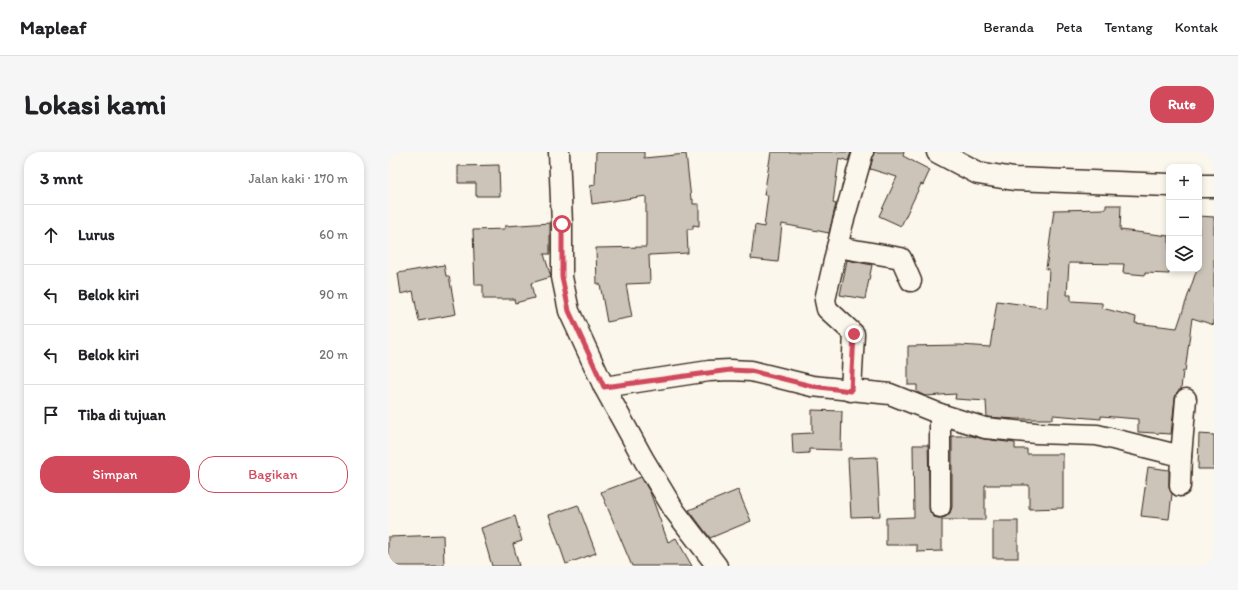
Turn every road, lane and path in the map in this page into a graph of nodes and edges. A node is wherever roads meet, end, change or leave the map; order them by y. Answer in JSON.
{"nodes":[{"id":1,"x":559,"y":152,"type":"edge"},
{"id":2,"x":863,"y":152,"type":"edge"},
{"id":3,"x":938,"y":152,"type":"edge"},
{"id":4,"x":1166,"y":185,"type":"edge"},
{"id":5,"x":1202,"y":186,"type":"edge"},
{"id":6,"x":1214,"y":186,"type":"edge"},
{"id":7,"x":837,"y":247,"type":"junction"},
{"id":8,"x":911,"y":281,"type":"dead end"},
{"id":9,"x":604,"y":387,"type":"junction"},
{"id":10,"x":851,"y":391,"type":"junction"},
{"id":11,"x":1186,"y":399,"type":"dead end"},
{"id":12,"x":940,"y":414,"type":"junction"},
{"id":13,"x":1182,"y":456,"type":"junction"},
{"id":14,"x":1180,"y":486,"type":"dead end"},
{"id":15,"x":940,"y":507,"type":"dead end"},
{"id":16,"x":717,"y":566,"type":"edge"}],
"edges":[{"from":1,"to":9,"type":"street"},
{"from":2,"to":7,"type":"street"},
{"from":3,"to":4,"type":"highway"},
{"from":5,"to":6,"type":"highway"},
{"from":7,"to":8,"type":"street"},
{"from":7,"to":10,"type":"street"},
{"from":9,"to":10,"type":"street"},
{"from":9,"to":16,"type":"street"},
{"from":10,"to":12,"type":"street"},
{"from":11,"to":13,"type":"street"},
{"from":12,"to":13,"type":"street"},
{"from":12,"to":15,"type":"street"},
{"from":13,"to":14,"type":"street"}]}
